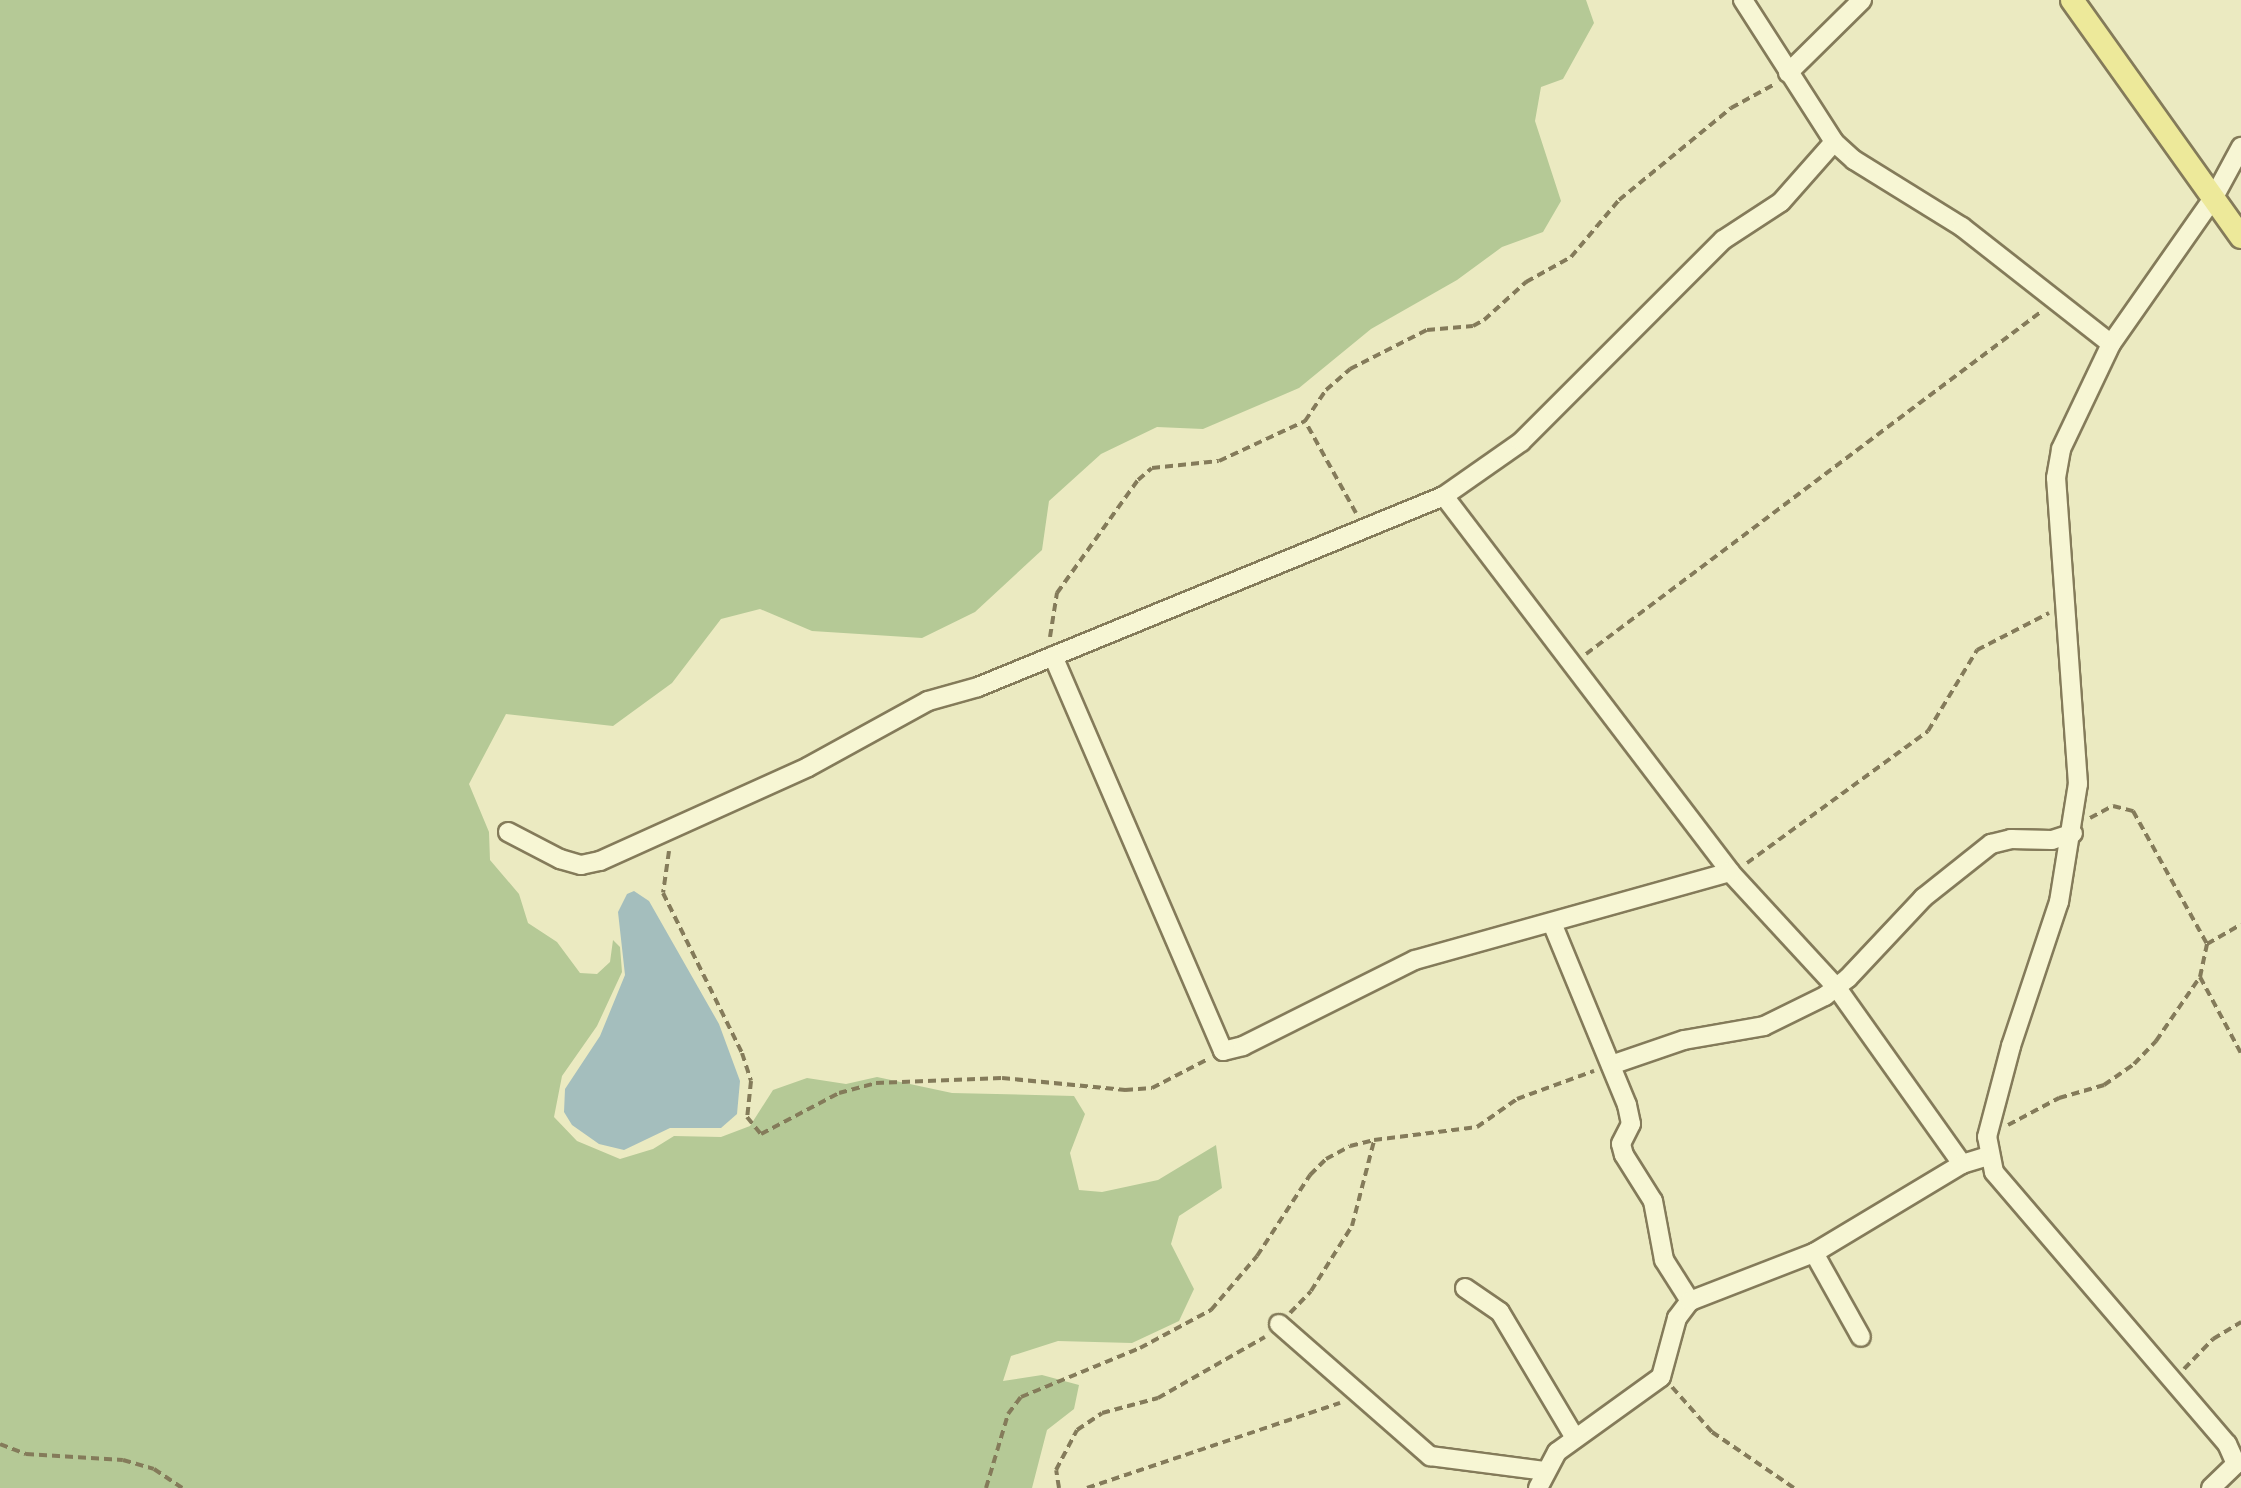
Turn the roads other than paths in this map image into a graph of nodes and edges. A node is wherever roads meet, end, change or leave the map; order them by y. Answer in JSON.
{"nodes":[{"id":1,"x":1744,"y":0,"type":"edge"},
{"id":2,"x":1862,"y":0,"type":"edge"},
{"id":3,"x":2072,"y":0,"type":"edge"},
{"id":4,"x":1788,"y":73,"type":"junction"},
{"id":5,"x":1834,"y":142,"type":"junction"},
{"id":6,"x":2241,"y":147,"type":"edge"},
{"id":7,"x":2214,"y":197,"type":"junction"},
{"id":8,"x":2241,"y":236,"type":"edge"},
{"id":9,"x":2111,"y":344,"type":"junction"},
{"id":10,"x":1444,"y":496,"type":"junction"},
{"id":11,"x":1053,"y":656,"type":"junction"},
{"id":12,"x":508,"y":832,"type":"dead end"},
{"id":13,"x":2073,"y":833,"type":"junction"},
{"id":14,"x":1730,"y":872,"type":"junction"},
{"id":15,"x":1552,"y":923,"type":"junction"},
{"id":16,"x":1837,"y":988,"type":"junction"},
{"id":17,"x":1611,"y":1065,"type":"junction"},
{"id":18,"x":1987,"y":1146,"type":"junction"},
{"id":19,"x":1962,"y":1164,"type":"junction"},
{"id":20,"x":1814,"y":1252,"type":"junction"},
{"id":21,"x":1464,"y":1288,"type":"dead end"},
{"id":22,"x":1690,"y":1302,"type":"junction"},
{"id":23,"x":1278,"y":1324,"type":"road end"},
{"id":24,"x":1861,"y":1337,"type":"dead end"},
{"id":25,"x":1575,"y":1438,"type":"junction"},
{"id":26,"x":2239,"y":1470,"type":"edge"},
{"id":27,"x":1542,"y":1480,"type":"edge"},
{"id":28,"x":2211,"y":1488,"type":"edge"}],
"edges":[{"from":1,"to":4,"type":"street"},
{"from":2,"to":4,"type":"street"},
{"from":3,"to":7,"type":"main road"},
{"from":4,"to":5,"type":"street"},
{"from":5,"to":9,"type":"street"},
{"from":5,"to":10,"type":"street"},
{"from":6,"to":7,"type":"street"},
{"from":7,"to":8,"type":"main road"},
{"from":7,"to":9,"type":"street"},
{"from":9,"to":13,"type":"street"},
{"from":10,"to":11,"type":"street"},
{"from":10,"to":14,"type":"street"},
{"from":11,"to":12,"type":"street"},
{"from":11,"to":15,"type":"street"},
{"from":13,"to":16,"type":"street"},
{"from":13,"to":18,"type":"street"},
{"from":14,"to":15,"type":"street"},
{"from":14,"to":16,"type":"street"},
{"from":15,"to":17,"type":"street"},
{"from":16,"to":17,"type":"street"},
{"from":16,"to":19,"type":"street"},
{"from":17,"to":22,"type":"street"},
{"from":18,"to":19,"type":"street"},
{"from":18,"to":26,"type":"street"},
{"from":19,"to":20,"type":"street"},
{"from":20,"to":22,"type":"street"},
{"from":20,"to":24,"type":"street"},
{"from":21,"to":25,"type":"street"},
{"from":22,"to":25,"type":"street"},
{"from":23,"to":27,"type":"street"},
{"from":25,"to":27,"type":"street"},
{"from":26,"to":28,"type":"street"}]}
